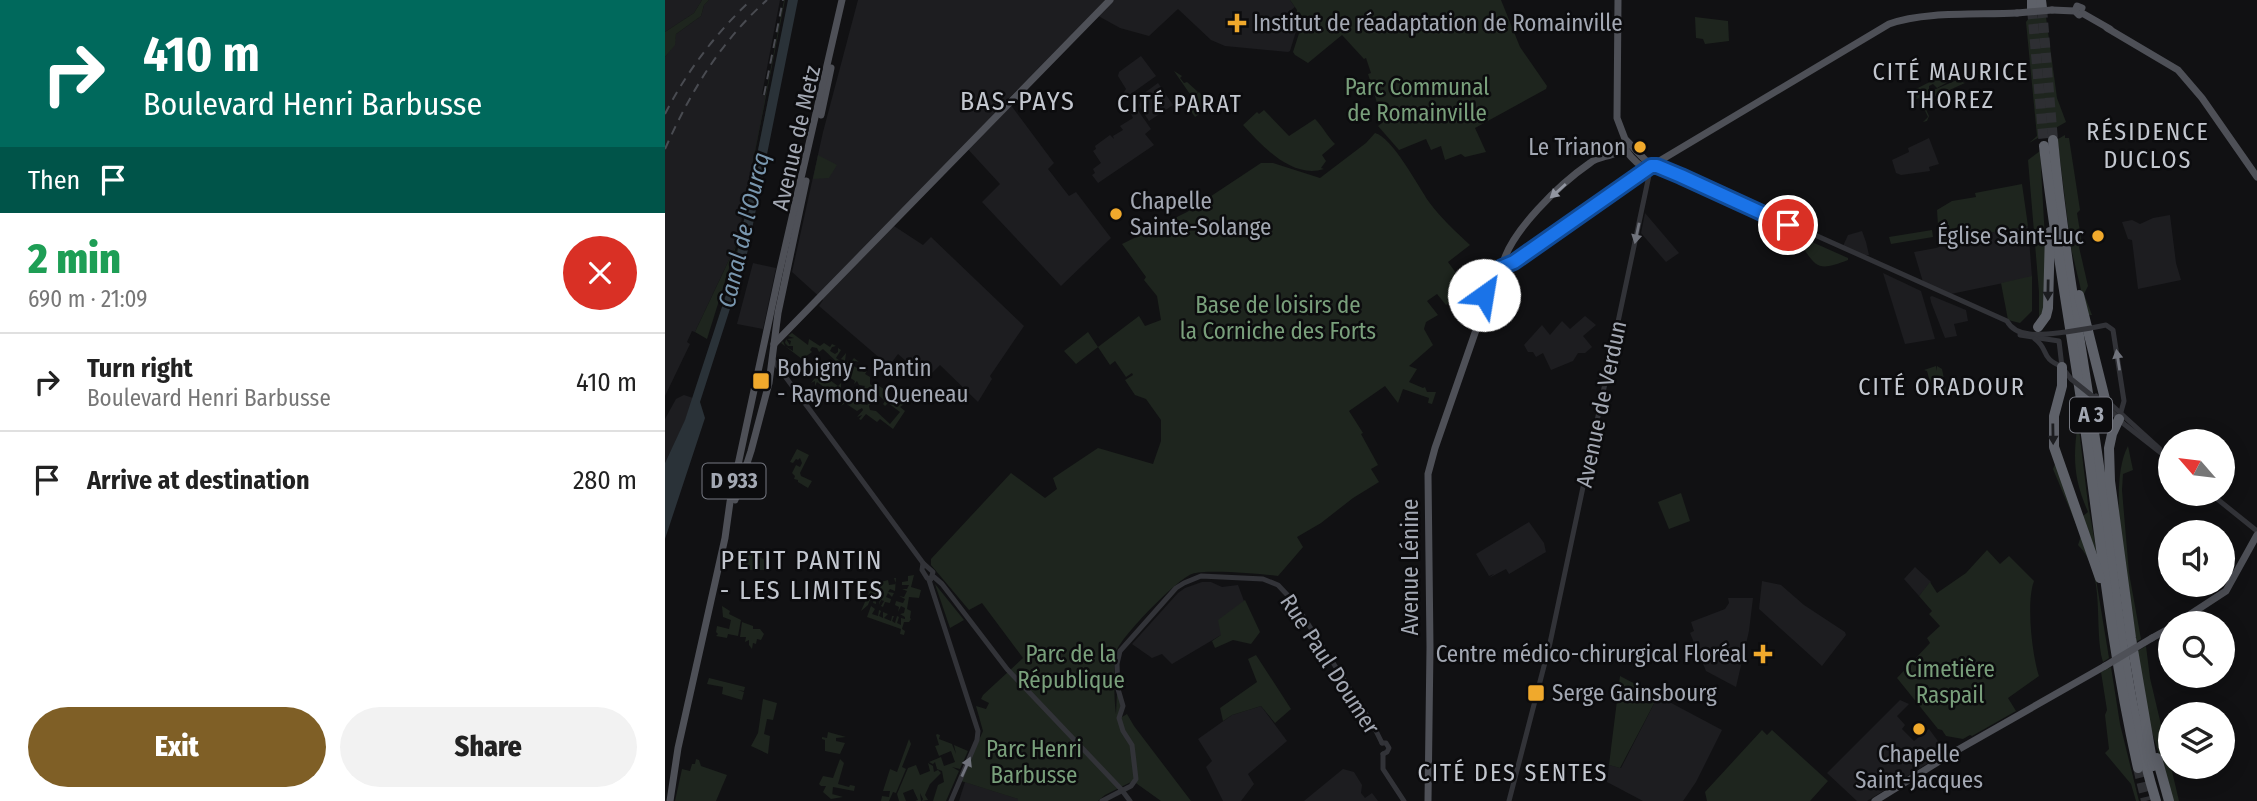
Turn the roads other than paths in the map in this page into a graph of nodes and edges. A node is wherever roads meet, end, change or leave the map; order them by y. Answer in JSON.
{"nodes":[{"id":1,"x":844,"y":0,"type":"edge"},
{"id":2,"x":1110,"y":0,"type":"edge"},
{"id":3,"x":1618,"y":0,"type":"edge"},
{"id":4,"x":2040,"y":5,"type":"edge"},
{"id":5,"x":2081,"y":8,"type":"edge"},
{"id":6,"x":1626,"y":144,"type":"junction"},
{"id":7,"x":1651,"y":166,"type":"junction"},
{"id":8,"x":2257,"y":177,"type":"edge"},
{"id":9,"x":2052,"y":218,"type":"junction"},
{"id":10,"x":2064,"y":241,"type":"junction"},
{"id":11,"x":1502,"y":267,"type":"junction"},
{"id":12,"x":2007,"y":321,"type":"junction"},
{"id":13,"x":2064,"y":332,"type":"junction"},
{"id":14,"x":2037,"y":333,"type":"junction"},
{"id":15,"x":766,"y":335,"type":"junction"},
{"id":16,"x":777,"y":339,"type":"junction"},
{"id":17,"x":2059,"y":341,"type":"junction"},
{"id":18,"x":773,"y":360,"type":"junction"},
{"id":19,"x":759,"y":369,"type":"junction"},
{"id":20,"x":771,"y":371,"type":"junction"},
{"id":21,"x":782,"y":373,"type":"junction"},
{"id":22,"x":2068,"y":373,"type":"junction"},
{"id":23,"x":2098,"y":395,"type":"junction"},
{"id":24,"x":2120,"y":416,"type":"junction"},
{"id":25,"x":2158,"y":450,"type":"edge"},
{"id":26,"x":2102,"y":488,"type":"junction"},
{"id":27,"x":2225,"y":506,"type":"edge"},
{"id":28,"x":2257,"y":533,"type":"edge"},
{"id":29,"x":725,"y":538,"type":"junction"},
{"id":30,"x":2118,"y":550,"type":"junction"},
{"id":31,"x":931,"y":578,"type":"junction"},
{"id":32,"x":2107,"y":590,"type":"junction"},
{"id":33,"x":2198,"y":611,"type":"edge"},
{"id":34,"x":2158,"y":635,"type":"edge"},
{"id":35,"x":2143,"y":714,"type":"junction"},
{"id":36,"x":2137,"y":768,"type":"tunnel mouth"},
{"id":37,"x":1123,"y":791,"type":"junction"},
{"id":38,"x":668,"y":801,"type":"edge"},
{"id":39,"x":951,"y":801,"type":"edge"},
{"id":40,"x":1103,"y":801,"type":"edge"},
{"id":41,"x":1130,"y":801,"type":"edge"},
{"id":42,"x":1404,"y":801,"type":"edge"},
{"id":43,"x":1428,"y":801,"type":"edge"},
{"id":44,"x":1509,"y":801,"type":"edge"},
{"id":45,"x":1875,"y":801,"type":"edge"},
{"id":46,"x":2157,"y":801,"type":"edge"},
{"id":47,"x":2169,"y":801,"type":"edge"}],
"edges":[{"from":1,"to":15,"type":"main road","number":"D 933"},
{"from":1,"to":16,"type":"main road","name":"Avenue de Metz","number":"D 933"},
{"from":2,"to":16,"type":"main road"},
{"from":3,"to":6,"type":"main road"},
{"from":4,"to":5,"type":"main road"},
{"from":4,"to":7,"type":"main road","bridge":true},
{"from":5,"to":8,"type":"main road"},
{"from":6,"to":7,"type":"main road"},
{"from":6,"to":11,"type":"main road","one_way":true},
{"from":7,"to":11,"type":"main road"},
{"from":7,"to":12,"type":"street"},
{"from":7,"to":44,"type":"street","name":"Avenue de Verdun","one_way":true},
{"from":9,"to":10,"type":"highway","number":"A 3"},
{"from":9,"to":14,"type":"highway","one_way":true},
{"from":9,"to":32,"type":"highway","number":"A 3"},
{"from":10,"to":23,"type":"highway"},
{"from":10,"to":26,"type":"highway","number":"A 3"},
{"from":11,"to":43,"type":"main road","name":"Avenue Lénine"},
{"from":12,"to":14,"type":"street"},
{"from":12,"to":14,"type":"street"},
{"from":13,"to":14,"type":"street"},
{"from":13,"to":17,"type":"street"},
{"from":24,"to":13,"type":"street","one_way":true,"bridge":true},
{"from":14,"to":17,"type":"street"},
{"from":14,"to":22,"type":"street"},
{"from":15,"to":16,"type":"main road"},
{"from":15,"to":19,"type":"main road","number":"D 933"},
{"from":16,"to":18,"type":"main road","number":"D 933"},
{"from":17,"to":22,"type":"street"},
{"from":18,"to":20,"type":"main road","number":"D 933"},
{"from":18,"to":21,"type":"street"},
{"from":19,"to":20,"type":"street"},
{"from":19,"to":29,"type":"main road","number":"D 933"},
{"from":20,"to":21,"type":"street"},
{"from":20,"to":29,"type":"main road","number":"D 933"},
{"from":21,"to":31,"type":"street"},
{"from":22,"to":23,"type":"street","bridge":true},
{"from":22,"to":23,"type":"street","bridge":true},
{"from":22,"to":32,"type":"highway","one_way":true},
{"from":23,"to":24,"type":"street"},
{"from":24,"to":25,"type":"street"},
{"from":24,"to":30,"type":"highway"},
{"from":26,"to":30,"type":"highway"},
{"from":26,"to":46,"type":"highway","number":"A 3"},
{"from":27,"to":28,"type":"street"},
{"from":28,"to":33,"type":"main road"},
{"from":29,"to":38,"type":"main road","number":"D 933"},
{"from":30,"to":35,"type":"highway"},
{"from":31,"to":37,"type":"street"},
{"from":39,"to":31,"type":"street","one_way":true},
{"from":32,"to":36,"type":"highway","number":"A 3"},
{"from":34,"to":45,"type":"main road","bridge":true},
{"from":35,"to":46,"type":"highway"},
{"from":35,"to":47,"type":"highway"},
{"from":37,"to":40,"type":"street"},
{"from":37,"to":41,"type":"street"},
{"from":37,"to":42,"type":"street","name":"Rue Paul Doumer"}]}
